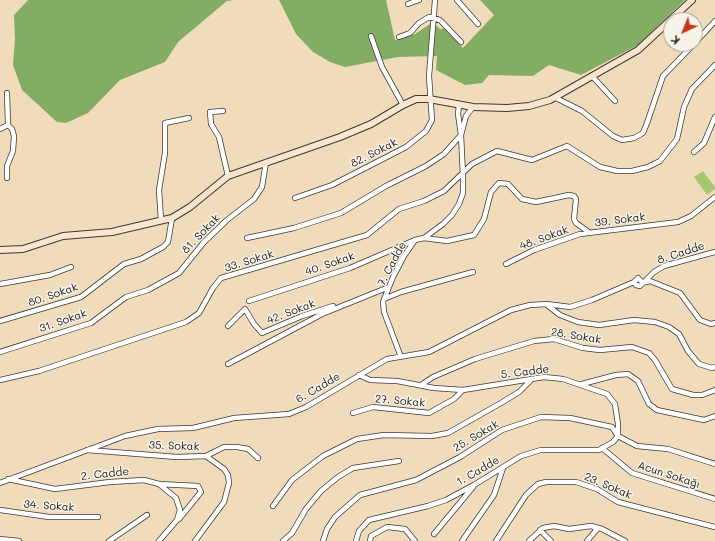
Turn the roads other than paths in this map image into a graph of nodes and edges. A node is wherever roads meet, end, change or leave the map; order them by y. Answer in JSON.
{"nodes":[{"id":1,"x":419,"y":0,"type":"edge"},
{"id":2,"x":435,"y":0,"type":"edge"},
{"id":3,"x":457,"y":0,"type":"edge"},
{"id":4,"x":692,"y":0,"type":"edge"},
{"id":5,"x":408,"y":4,"type":"dead end"},
{"id":6,"x":433,"y":18,"type":"junction"},
{"id":7,"x":715,"y":21,"type":"edge"},
{"id":8,"x":478,"y":24,"type":"dead end"},
{"id":9,"x":703,"y":35,"type":"edge"},
{"id":10,"x":371,"y":36,"type":"dead end"},
{"id":11,"x":399,"y":37,"type":"dead end"},
{"id":12,"x":461,"y":42,"type":"dead end"},
{"id":13,"x":687,"y":52,"type":"edge"},
{"id":14,"x":715,"y":65,"type":"edge"},
{"id":15,"x":592,"y":76,"type":"junction"},
{"id":16,"x":7,"y":93,"type":"dead end"},
{"id":17,"x":556,"y":98,"type":"junction"},
{"id":18,"x":429,"y":99,"type":"junction"},
{"id":19,"x":615,"y":100,"type":"dead end"},
{"id":20,"x":403,"y":105,"type":"junction"},
{"id":21,"x":459,"y":105,"type":"junction"},
{"id":22,"x":473,"y":107,"type":"junction"},
{"id":23,"x":223,"y":111,"type":"dead end"},
{"id":24,"x":715,"y":117,"type":"edge"},
{"id":25,"x":189,"y":118,"type":"dead end"},
{"id":26,"x":8,"y":126,"type":"junction"},
{"id":27,"x":0,"y":129,"type":"edge"},
{"id":28,"x":461,"y":135,"type":"junction"},
{"id":29,"x":694,"y":152,"type":"dead end"},
{"id":30,"x":266,"y":162,"type":"junction"},
{"id":31,"x":463,"y":175,"type":"junction"},
{"id":32,"x":228,"y":176,"type":"junction"},
{"id":33,"x":7,"y":178,"type":"dead end"},
{"id":34,"x":715,"y":197,"type":"edge"},
{"id":35,"x":295,"y":198,"type":"dead end"},
{"id":36,"x":172,"y":218,"type":"junction"},
{"id":37,"x":161,"y":220,"type":"junction"},
{"id":38,"x":590,"y":233,"type":"junction"},
{"id":39,"x":247,"y":238,"type":"dead end"},
{"id":40,"x":424,"y":238,"type":"junction"},
{"id":41,"x":415,"y":240,"type":"junction"},
{"id":42,"x":0,"y":250,"type":"edge"},
{"id":43,"x":715,"y":252,"type":"edge"},
{"id":44,"x":506,"y":264,"type":"dead end"},
{"id":45,"x":71,"y":267,"type":"dead end"},
{"id":46,"x":473,"y":272,"type":"dead end"},
{"id":47,"x":654,"y":272,"type":"junction"},
{"id":48,"x":636,"y":280,"type":"junction"},
{"id":49,"x":642,"y":282,"type":"junction"},
{"id":50,"x":0,"y":284,"type":"edge"},
{"id":51,"x":389,"y":287,"type":"junction"},
{"id":52,"x":126,"y":297,"type":"joint"},
{"id":53,"x":384,"y":299,"type":"junction"},
{"id":54,"x":354,"y":300,"type":"junction"},
{"id":55,"x":249,"y":301,"type":"dead end"},
{"id":56,"x":547,"y":304,"type":"junction"},
{"id":57,"x":0,"y":321,"type":"edge"},
{"id":58,"x":715,"y":323,"type":"edge"},
{"id":59,"x":228,"y":326,"type":"dead end"},
{"id":60,"x":0,"y":352,"type":"edge"},
{"id":61,"x":402,"y":357,"type":"junction"},
{"id":62,"x":228,"y":364,"type":"dead end"},
{"id":63,"x":715,"y":367,"type":"edge"},
{"id":64,"x":360,"y":375,"type":"junction"},
{"id":65,"x":0,"y":380,"type":"edge"},
{"id":66,"x":531,"y":380,"type":"junction"},
{"id":67,"x":582,"y":384,"type":"junction"},
{"id":68,"x":421,"y":385,"type":"junction"},
{"id":69,"x":463,"y":390,"type":"junction"},
{"id":70,"x":715,"y":390,"type":"edge"},
{"id":71,"x":353,"y":413,"type":"dead end"},
{"id":72,"x":715,"y":416,"type":"edge"},
{"id":73,"x":618,"y":436,"type":"junction"},
{"id":74,"x":602,"y":448,"type":"junction"},
{"id":75,"x":85,"y":450,"type":"junction"},
{"id":76,"x":206,"y":456,"type":"junction"},
{"id":77,"x":258,"y":458,"type":"dead end"},
{"id":78,"x":399,"y":461,"type":"dead end"},
{"id":79,"x":715,"y":464,"type":"edge"},
{"id":80,"x":503,"y":468,"type":"junction"},
{"id":81,"x":8,"y":479,"type":"junction"},
{"id":82,"x":0,"y":483,"type":"edge"},
{"id":83,"x":159,"y":484,"type":"junction"},
{"id":84,"x":474,"y":485,"type":"junction"},
{"id":85,"x":715,"y":498,"type":"edge"},
{"id":86,"x":273,"y":506,"type":"dead end"},
{"id":87,"x":0,"y":510,"type":"edge"},
{"id":88,"x":147,"y":515,"type":"dead end"},
{"id":89,"x":98,"y":517,"type":"dead end"},
{"id":90,"x":177,"y":520,"type":"junction"},
{"id":91,"x":715,"y":527,"type":"edge"},
{"id":92,"x":598,"y":528,"type":"junction"},
{"id":93,"x":540,"y":530,"type":"junction"},
{"id":94,"x":434,"y":534,"type":"dead end"},
{"id":95,"x":0,"y":539,"type":"edge"},
{"id":96,"x":19,"y":541,"type":"edge"},
{"id":97,"x":109,"y":541,"type":"edge"},
{"id":98,"x":159,"y":541,"type":"edge"},
{"id":99,"x":195,"y":541,"type":"edge"},
{"id":100,"x":283,"y":541,"type":"edge"},
{"id":101,"x":323,"y":541,"type":"edge"},
{"id":102,"x":356,"y":541,"type":"edge"},
{"id":103,"x":370,"y":541,"type":"edge"},
{"id":104,"x":415,"y":541,"type":"edge"},
{"id":105,"x":462,"y":541,"type":"edge"},
{"id":106,"x":496,"y":541,"type":"edge"},
{"id":107,"x":529,"y":541,"type":"edge"},
{"id":108,"x":551,"y":541,"type":"edge"},
{"id":109,"x":587,"y":541,"type":"edge"},
{"id":110,"x":625,"y":541,"type":"edge"}],
"edges":[{"from":1,"to":5,"type":"street"},
{"from":2,"to":6,"type":"street","name":"82. Sokak"},
{"from":3,"to":8,"type":"street"},
{"from":4,"to":15,"type":"main road"},
{"from":6,"to":11,"type":"street"},
{"from":6,"to":12,"type":"street"},
{"from":6,"to":18,"type":"street","name":"82. Sokak"},
{"from":7,"to":9,"type":"street"},
{"from":10,"to":20,"type":"street"},
{"from":13,"to":17,"type":"street"},
{"from":14,"to":31,"type":"street","name":"33. Sokak"},
{"from":15,"to":17,"type":"main road"},
{"from":15,"to":19,"type":"street"},
{"from":16,"to":26,"type":"street"},
{"from":17,"to":22,"type":"main road"},
{"from":18,"to":20,"type":"main road"},
{"from":18,"to":21,"type":"main road"},
{"from":18,"to":35,"type":"street","name":"82. Sokak"},
{"from":20,"to":30,"type":"main road"},
{"from":21,"to":22,"type":"main road"},
{"from":21,"to":28,"type":"street","name":"7. Cadde"},
{"from":22,"to":28,"type":"street"},
{"from":23,"to":32,"type":"street"},
{"from":24,"to":29,"type":"street"},
{"from":25,"to":37,"type":"street"},
{"from":26,"to":27,"type":"street"},
{"from":26,"to":33,"type":"street"},
{"from":28,"to":31,"type":"street","name":"7. Cadde"},
{"from":28,"to":39,"type":"street"},
{"from":30,"to":32,"type":"main road"},
{"from":30,"to":52,"type":"street","name":"81. Sokak"},
{"from":31,"to":40,"type":"street","name":"7. Cadde"},
{"from":31,"to":65,"type":"street","name":"33. Sokak"},
{"from":32,"to":36,"type":"main road"},
{"from":34,"to":38,"type":"street","name":"39. Sokak"},
{"from":36,"to":37,"type":"main road"},
{"from":36,"to":57,"type":"street","name":"80. Sokak"},
{"from":37,"to":42,"type":"main road"},
{"from":38,"to":40,"type":"street","name":"39. Sokak"},
{"from":38,"to":44,"type":"street","name":"48. Sokak"},
{"from":40,"to":41,"type":"street","name":"7. Cadde"},
{"from":41,"to":51,"type":"street","name":"7. Cadde"},
{"from":41,"to":55,"type":"street","name":"40. Sokak"},
{"from":43,"to":47,"type":"street","name":"8. Cadde"},
{"from":45,"to":50,"type":"street"},
{"from":46,"to":53,"type":"street"},
{"from":47,"to":48,"type":"street","name":"8. Cadde"},
{"from":47,"to":49,"type":"street","name":"8. Cadde"},
{"from":48,"to":49,"type":"street"},
{"from":48,"to":56,"type":"street","name":"6. Cadde"},
{"from":49,"to":58,"type":"street"},
{"from":51,"to":53,"type":"street","name":"7. Cadde"},
{"from":51,"to":54,"type":"street","name":"42. Sokak"},
{"from":52,"to":60,"type":"street","name":"31. Sokak"},
{"from":53,"to":61,"type":"street","name":"7. Cadde"},
{"from":54,"to":59,"type":"street","name":"42. Sokak"},
{"from":54,"to":62,"type":"street","name":"42. Sokak"},
{"from":56,"to":61,"type":"street","name":"6. Cadde"},
{"from":56,"to":63,"type":"street"},
{"from":61,"to":64,"type":"street","name":"6. Cadde"},
{"from":64,"to":68,"type":"street","name":"5. Cadde"},
{"from":64,"to":75,"type":"street","name":"6. Cadde"},
{"from":66,"to":67,"type":"street","name":"5. Cadde"},
{"from":66,"to":69,"type":"street","name":"5. Cadde"},
{"from":66,"to":86,"type":"street"},
{"from":67,"to":72,"type":"street"},
{"from":67,"to":73,"type":"street","name":"5. Cadde"},
{"from":68,"to":69,"type":"street","name":"5. Cadde"},
{"from":68,"to":70,"type":"street","name":"28. Sokak"},
{"from":69,"to":71,"type":"street","name":"27. Sokak"},
{"from":73,"to":74,"type":"street"},
{"from":73,"to":79,"type":"street","name":"25. Sokak"},
{"from":73,"to":101,"type":"street","name":"25. Sokak"},
{"from":74,"to":80,"type":"street","name":"1. Cadde"},
{"from":74,"to":85,"type":"street","name":"Acun Sokağı"},
{"from":75,"to":76,"type":"street","name":"35. Sokak"},
{"from":75,"to":81,"type":"street","name":"6. Cadde"},
{"from":76,"to":77,"type":"street"},
{"from":76,"to":99,"type":"street","name":"35. Sokak"},
{"from":78,"to":100,"type":"street"},
{"from":80,"to":84,"type":"street","name":"1. Cadde"},
{"from":80,"to":105,"type":"street"},
{"from":81,"to":82,"type":"street","name":"6. Cadde"},
{"from":81,"to":83,"type":"street","name":"2. Cadde"},
{"from":83,"to":90,"type":"street","name":"2. Cadde"},
{"from":83,"to":90,"type":"street"},
{"from":84,"to":94,"type":"street"},
{"from":84,"to":102,"type":"street","name":"1. Cadde"},
{"from":87,"to":89,"type":"street","name":"34. Sokak"},
{"from":88,"to":97,"type":"street"},
{"from":90,"to":98,"type":"street"},
{"from":91,"to":106,"type":"street","name":"23. Sokak"},
{"from":92,"to":93,"type":"street"},
{"from":92,"to":109,"type":"street"},
{"from":92,"to":110,"type":"street"},
{"from":93,"to":107,"type":"street"},
{"from":93,"to":108,"type":"street"},
{"from":95,"to":96,"type":"street"},
{"from":103,"to":104,"type":"street"}]}
